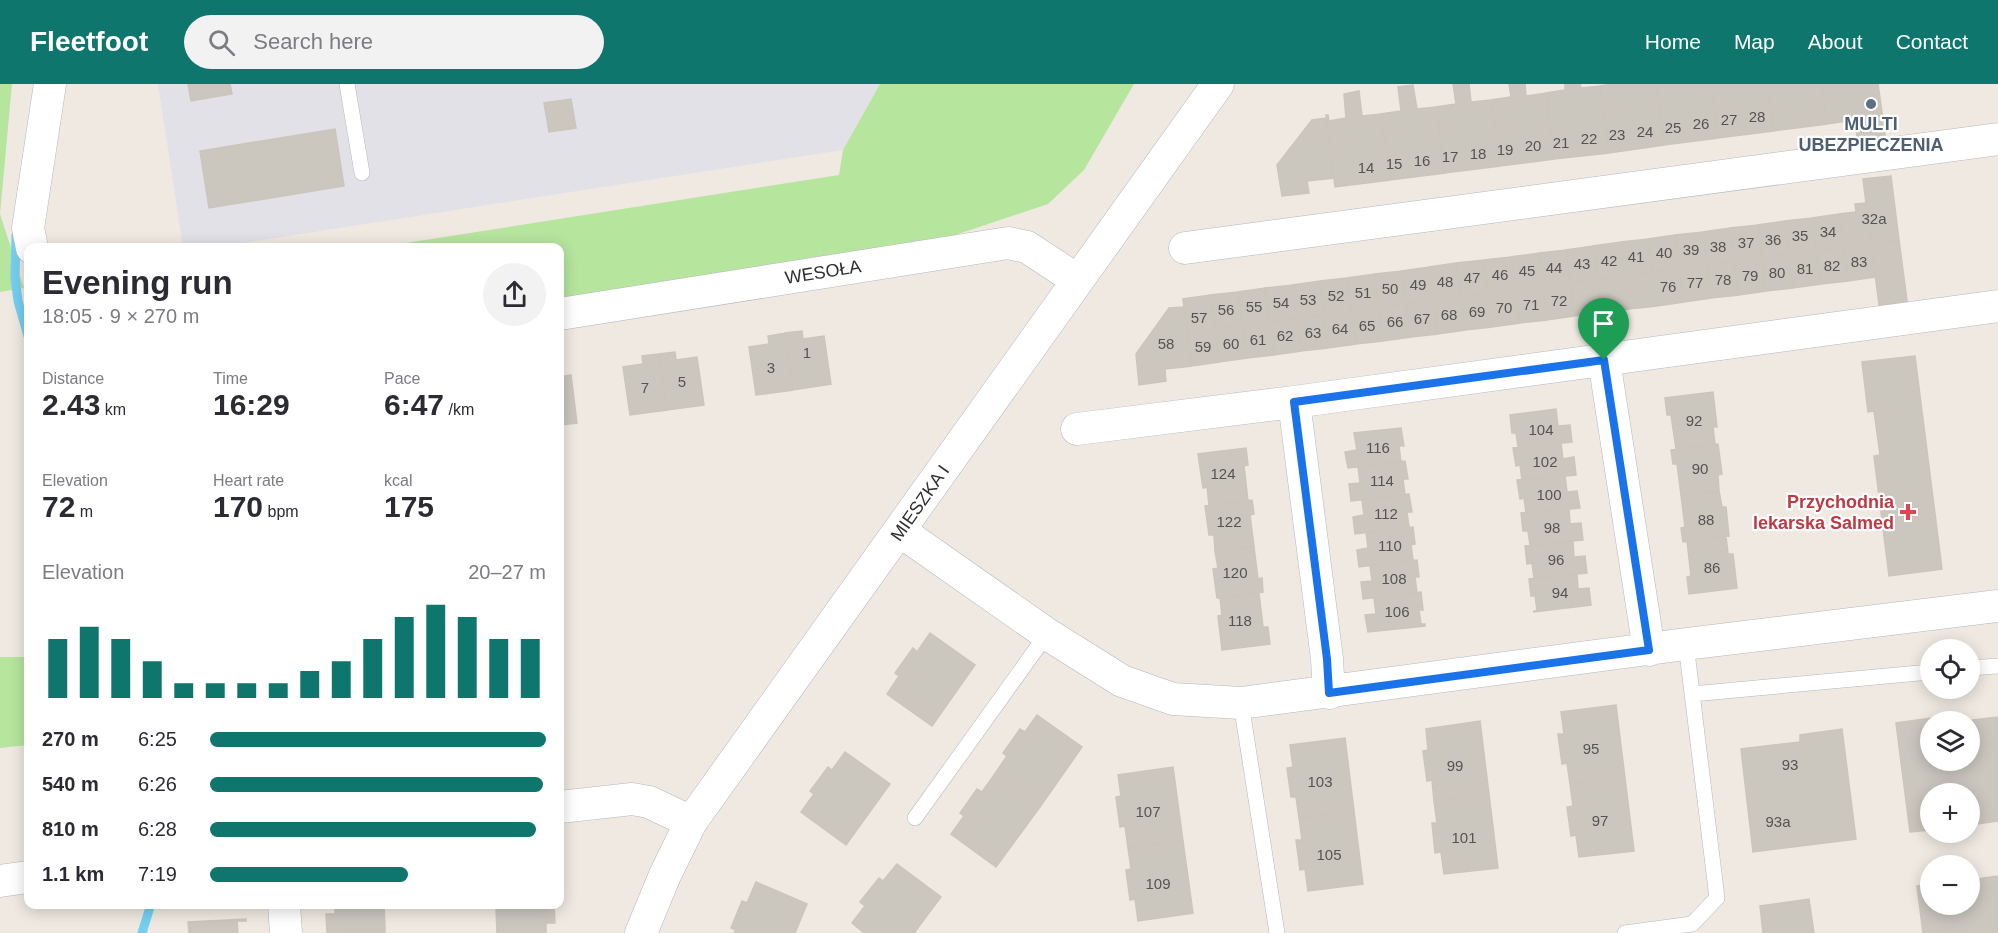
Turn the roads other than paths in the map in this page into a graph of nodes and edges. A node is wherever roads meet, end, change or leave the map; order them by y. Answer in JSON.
{"nodes":[{"id":1,"x":50,"y":84,"type":"edge"},
{"id":2,"x":347,"y":84,"type":"edge"},
{"id":3,"x":1218,"y":84,"type":"edge"},
{"id":4,"x":1998,"y":139,"type":"edge"},
{"id":5,"x":362,"y":172,"type":"dead end"},
{"id":6,"x":31,"y":243,"type":"edge"},
{"id":7,"x":1185,"y":248,"type":"dead end"},
{"id":8,"x":1077,"y":280,"type":"junction"},
{"id":9,"x":1998,"y":306,"type":"edge"},
{"id":10,"x":564,"y":313,"type":"edge"},
{"id":11,"x":1604,"y":360,"type":"junction"},
{"id":12,"x":1294,"y":402,"type":"junction"},
{"id":13,"x":1077,"y":429,"type":"dead end"},
{"id":14,"x":900,"y":531,"type":"junction"},
{"id":15,"x":1998,"y":606,"type":"edge"},
{"id":16,"x":1047,"y":634,"type":"junction"},
{"id":17,"x":1686,"y":644,"type":"junction"},
{"id":18,"x":1649,"y":650,"type":"junction"},
{"id":19,"x":1998,"y":666,"type":"edge"},
{"id":20,"x":1980,"y":668,"type":"edge"},
{"id":21,"x":1920,"y":673,"type":"edge"},
{"id":22,"x":1329,"y":693,"type":"junction"},
{"id":23,"x":1692,"y":694,"type":"junction"},
{"id":24,"x":1241,"y":703,"type":"junction"},
{"id":25,"x":564,"y":807,"type":"edge"},
{"id":26,"x":915,"y":818,"type":"dead end"},
{"id":27,"x":691,"y":822,"type":"junction"},
{"id":28,"x":24,"y":878,"type":"edge"},
{"id":29,"x":0,"y":881,"type":"edge"},
{"id":30,"x":284,"y":909,"type":"edge"},
{"id":31,"x":286,"y":933,"type":"edge"},
{"id":32,"x":641,"y":933,"type":"edge"},
{"id":33,"x":1277,"y":933,"type":"edge"},
{"id":34,"x":1625,"y":933,"type":"edge"}],
"edges":[{"from":1,"to":6,"type":"street"},
{"from":2,"to":5,"type":"lane"},
{"from":3,"to":8,"type":"street","name":"MIESZKA I"},
{"from":4,"to":7,"type":"street"},
{"from":8,"to":10,"type":"street","name":"WESOŁA"},
{"from":8,"to":14,"type":"street","name":"MIESZKA I"},
{"from":9,"to":11,"type":"street"},
{"from":11,"to":12,"type":"street"},
{"from":11,"to":18,"type":"street"},
{"from":12,"to":13,"type":"street"},
{"from":12,"to":22,"type":"street"},
{"from":14,"to":16,"type":"street"},
{"from":14,"to":27,"type":"street","name":"MIESZKA I"},
{"from":15,"to":17,"type":"street"},
{"from":16,"to":24,"type":"street"},
{"from":16,"to":26,"type":"lane"},
{"from":17,"to":18,"type":"street"},
{"from":17,"to":23,"type":"lane"},
{"from":18,"to":22,"type":"street"},
{"from":19,"to":20,"type":"lane"},
{"from":21,"to":23,"type":"lane"},
{"from":22,"to":24,"type":"street"},
{"from":23,"to":34,"type":"lane"},
{"from":24,"to":33,"type":"lane"},
{"from":25,"to":27,"type":"street"},
{"from":27,"to":32,"type":"street","name":"MIESZKA I"},
{"from":28,"to":29,"type":"street"},
{"from":30,"to":31,"type":"street"}]}
